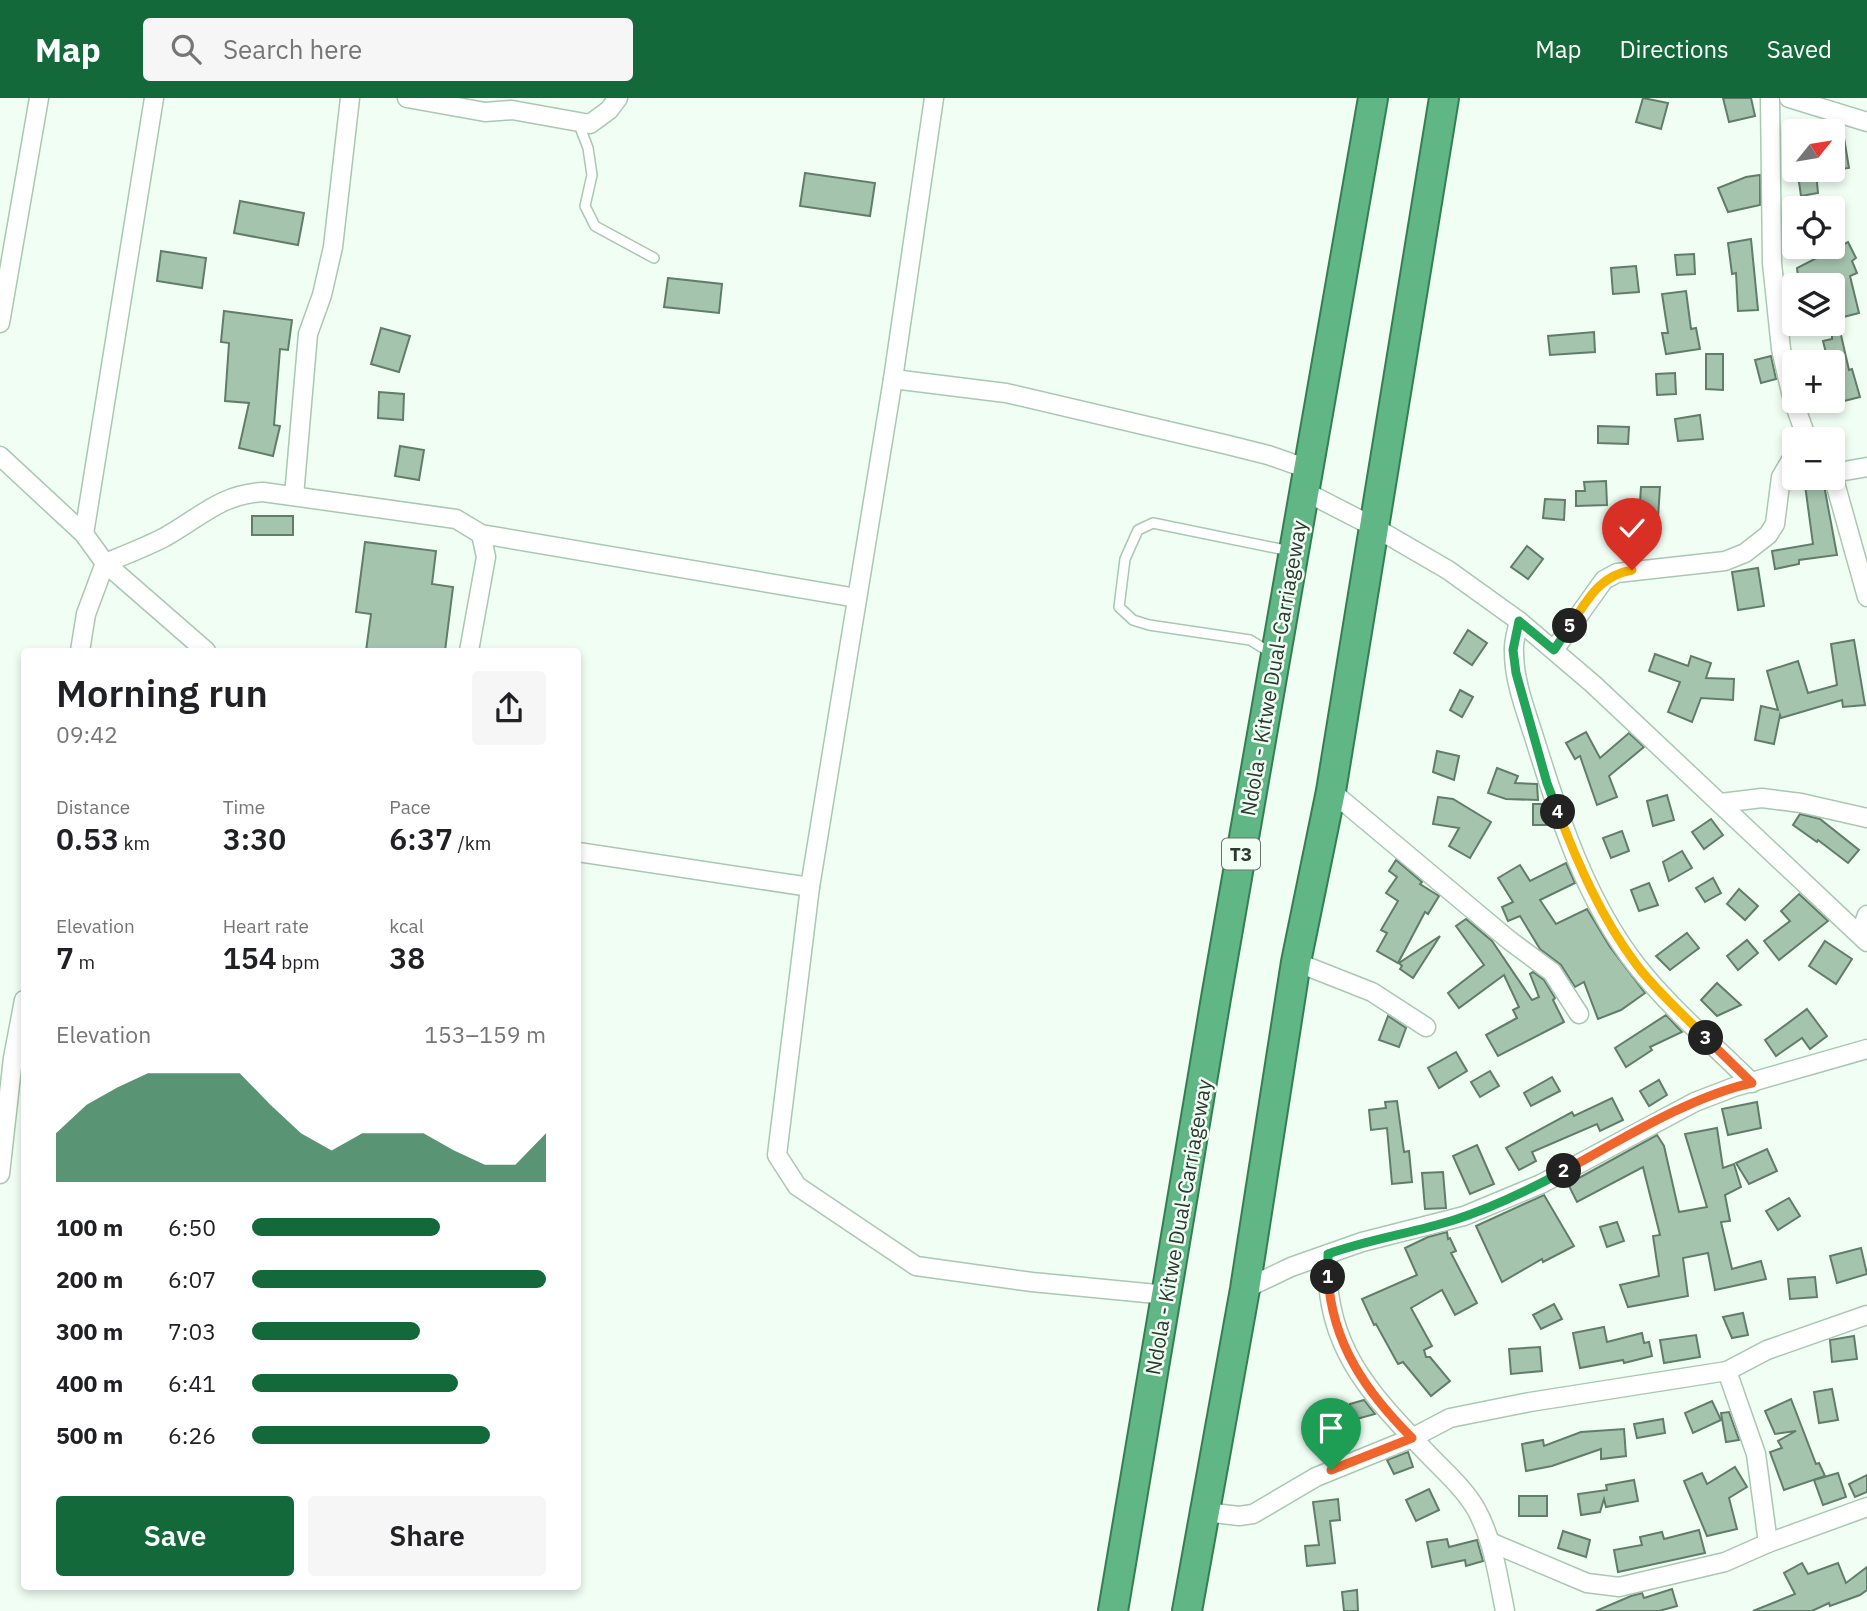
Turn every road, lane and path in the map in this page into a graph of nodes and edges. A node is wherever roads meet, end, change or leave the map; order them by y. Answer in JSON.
{"nodes":[{"id":1,"x":39,"y":98,"type":"edge"},
{"id":2,"x":154,"y":98,"type":"edge"},
{"id":3,"x":350,"y":98,"type":"edge"},
{"id":4,"x":407,"y":98,"type":"edge"},
{"id":5,"x":618,"y":98,"type":"edge"},
{"id":6,"x":934,"y":98,"type":"edge"},
{"id":7,"x":1373,"y":98,"type":"edge"},
{"id":8,"x":1444,"y":98,"type":"edge"},
{"id":9,"x":1770,"y":98,"type":"edge"},
{"id":10,"x":1789,"y":98,"type":"edge"},
{"id":11,"x":578,"y":122,"type":"junction"},
{"id":12,"x":1867,"y":122,"type":"edge"},
{"id":13,"x":654,"y":258,"type":"dead end"},
{"id":14,"x":0,"y":323,"type":"edge"},
{"id":15,"x":893,"y":379,"type":"junction"},
{"id":16,"x":1803,"y":427,"type":"edge"},
{"id":17,"x":0,"y":456,"type":"edge"},
{"id":18,"x":1867,"y":467,"type":"edge"},
{"id":19,"x":1845,"y":471,"type":"edge"},
{"id":20,"x":1782,"y":474,"type":"edge"},
{"id":21,"x":1306,"y":480,"type":"junction"},
{"id":22,"x":1838,"y":490,"type":"edge"},
{"id":23,"x":294,"y":496,"type":"junction"},
{"id":24,"x":1374,"y":527,"type":"junction"},
{"id":25,"x":84,"y":534,"type":"junction"},
{"id":26,"x":481,"y":534,"type":"junction"},
{"id":27,"x":1294,"y":551,"type":"junction"},
{"id":28,"x":105,"y":563,"type":"junction"},
{"id":29,"x":1867,"y":597,"type":"edge"},
{"id":30,"x":857,"y":598,"type":"junction"},
{"id":31,"x":1519,"y":621,"type":"junction"},
{"id":32,"x":80,"y":648,"type":"edge"},
{"id":33,"x":203,"y":648,"type":"edge"},
{"id":34,"x":470,"y":648,"type":"edge"},
{"id":35,"x":1554,"y":650,"type":"junction"},
{"id":36,"x":1276,"y":655,"type":"junction"},
{"id":37,"x":1331,"y":790,"type":"junction"},
{"id":38,"x":1721,"y":803,"type":"junction"},
{"id":39,"x":1867,"y":818,"type":"edge"},
{"id":40,"x":581,"y":852,"type":"edge"},
{"id":41,"x":810,"y":887,"type":"junction"},
{"id":42,"x":1867,"y":915,"type":"edge"},
{"id":43,"x":1863,"y":938,"type":"edge"},
{"id":44,"x":1296,"y":962,"type":"junction"},
{"id":45,"x":21,"y":1010,"type":"edge"},
{"id":46,"x":1579,"y":1014,"type":"dead end"},
{"id":47,"x":1426,"y":1027,"type":"dead end"},
{"id":48,"x":1867,"y":1049,"type":"edge"},
{"id":49,"x":6,"y":1057,"type":"edge"},
{"id":50,"x":1752,"y":1083,"type":"junction"},
{"id":51,"x":0,"y":1174,"type":"edge"},
{"id":52,"x":1328,"y":1254,"type":"junction"},
{"id":53,"x":1245,"y":1289,"type":"junction"},
{"id":54,"x":1167,"y":1295,"type":"junction"},
{"id":55,"x":1867,"y":1315,"type":"edge"},
{"id":56,"x":1727,"y":1371,"type":"junction"},
{"id":57,"x":1412,"y":1438,"type":"junction"},
{"id":58,"x":1867,"y":1507,"type":"edge"},
{"id":59,"x":1205,"y":1512,"type":"junction"},
{"id":60,"x":1490,"y":1542,"type":"junction"},
{"id":61,"x":1768,"y":1543,"type":"junction"},
{"id":62,"x":1113,"y":1611,"type":"edge"},
{"id":63,"x":1187,"y":1611,"type":"edge"},
{"id":64,"x":1505,"y":1611,"type":"edge"}],
"edges":[{"from":1,"to":14,"type":"street"},
{"from":2,"to":25,"type":"street"},
{"from":3,"to":23,"type":"street"},
{"from":4,"to":11,"type":"street"},
{"from":5,"to":11,"type":"street"},
{"from":6,"to":15,"type":"street"},
{"from":7,"to":21,"type":"highway","name":"Ndola - Kitwe Dual-Carriageway","number":"T3"},
{"from":8,"to":24,"type":"highway"},
{"from":9,"to":16,"type":"street"},
{"from":10,"to":12,"type":"street"},
{"from":11,"to":13,"type":"lane"},
{"from":15,"to":21,"type":"street"},
{"from":15,"to":30,"type":"street"},
{"from":17,"to":25,"type":"street"},
{"from":18,"to":19,"type":"street"},
{"from":20,"to":35,"type":"street"},
{"from":21,"to":24,"type":"street"},
{"from":21,"to":27,"type":"highway","name":"Ndola - Kitwe Dual-Carriageway","number":"T3"},
{"from":22,"to":29,"type":"street"},
{"from":23,"to":26,"type":"street"},
{"from":23,"to":28,"type":"street"},
{"from":24,"to":31,"type":"street"},
{"from":24,"to":37,"type":"highway"},
{"from":25,"to":28,"type":"street"},
{"from":26,"to":30,"type":"street"},
{"from":26,"to":34,"type":"street"},
{"from":27,"to":36,"type":"highway","name":"Ndola - Kitwe Dual-Carriageway","number":"T3"},
{"from":27,"to":36,"type":"lane"},
{"from":28,"to":32,"type":"street"},
{"from":28,"to":33,"type":"street"},
{"from":30,"to":41,"type":"street"},
{"from":31,"to":35,"type":"street"},
{"from":31,"to":50,"type":"street"},
{"from":35,"to":38,"type":"street"},
{"from":36,"to":54,"type":"highway","name":"Ndola - Kitwe Dual-Carriageway","number":"T3"},
{"from":37,"to":44,"type":"highway"},
{"from":37,"to":46,"type":"street"},
{"from":38,"to":39,"type":"street"},
{"from":38,"to":43,"type":"street"},
{"from":40,"to":41,"type":"street"},
{"from":41,"to":54,"type":"street"},
{"from":42,"to":43,"type":"street"},
{"from":44,"to":47,"type":"street"},
{"from":44,"to":53,"type":"highway"},
{"from":45,"to":49,"type":"street"},
{"from":48,"to":50,"type":"street"},
{"from":49,"to":51,"type":"street"},
{"from":50,"to":52,"type":"street"},
{"from":52,"to":53,"type":"street"},
{"from":52,"to":57,"type":"street"},
{"from":53,"to":59,"type":"highway"},
{"from":54,"to":62,"type":"highway","name":"Ndola - Kitwe Dual-Carriageway","number":"T3"},
{"from":55,"to":56,"type":"street"},
{"from":56,"to":57,"type":"street"},
{"from":56,"to":61,"type":"street"},
{"from":57,"to":59,"type":"street"},
{"from":57,"to":60,"type":"street"},
{"from":58,"to":61,"type":"street"},
{"from":59,"to":63,"type":"highway"},
{"from":60,"to":61,"type":"street"},
{"from":60,"to":64,"type":"street"}]}
